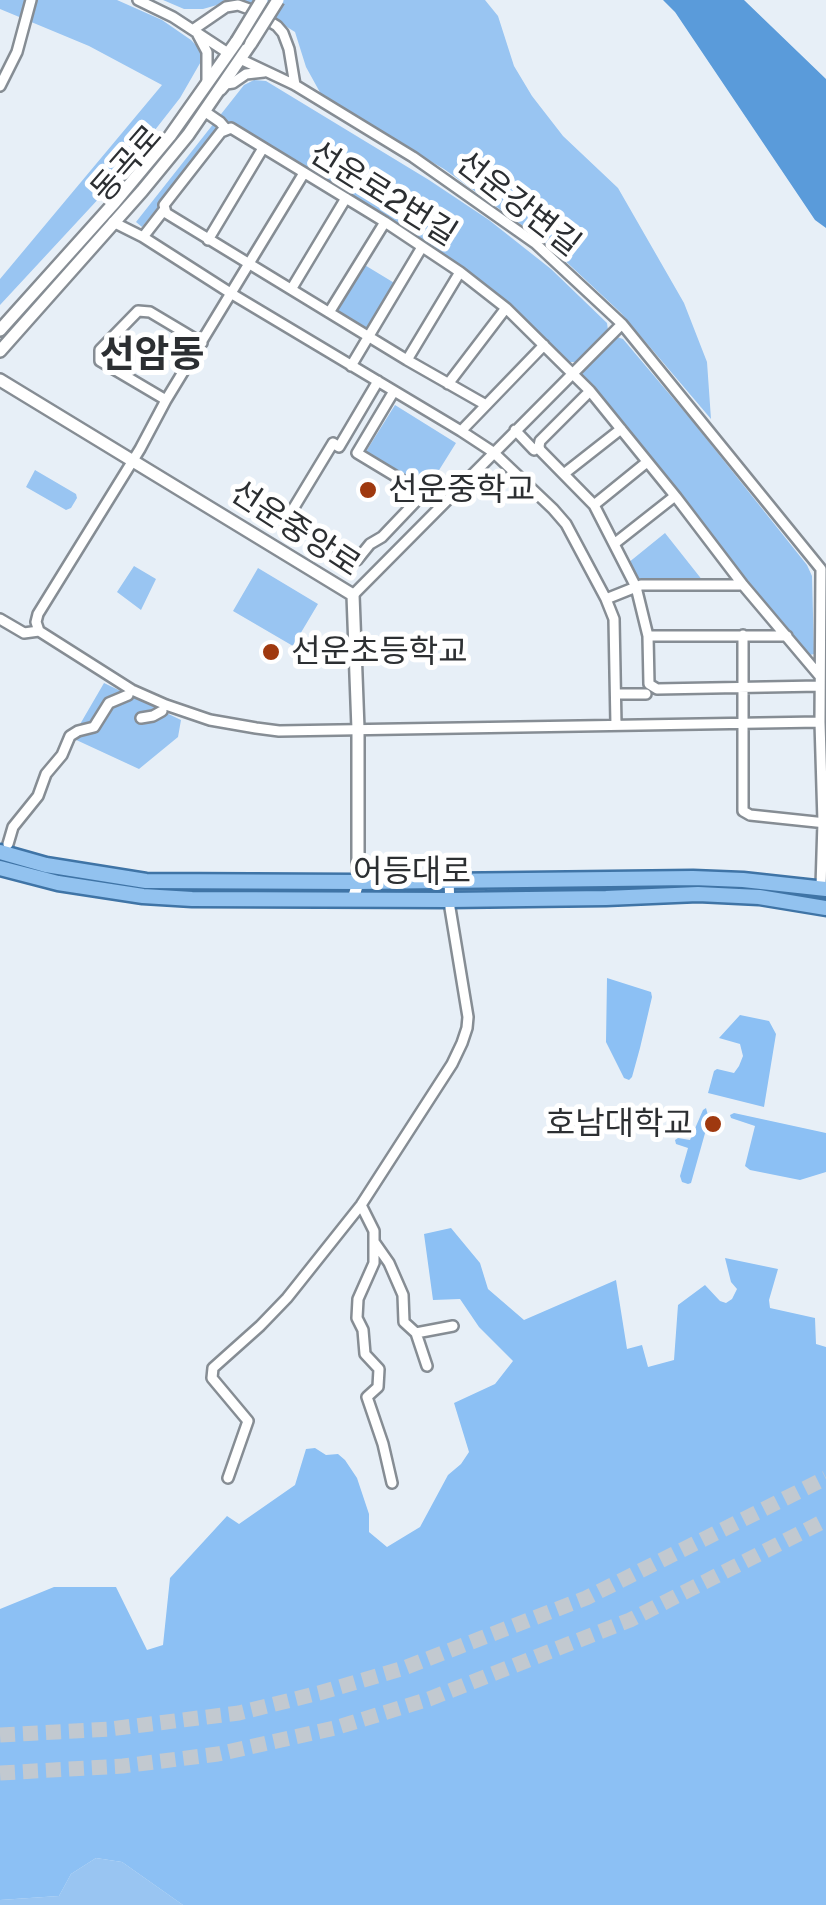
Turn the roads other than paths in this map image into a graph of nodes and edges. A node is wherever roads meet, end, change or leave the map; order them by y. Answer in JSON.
{"nodes":[{"id":1,"x":31,"y":0,"type":"edge"},
{"id":2,"x":138,"y":0,"type":"edge"},
{"id":3,"x":262,"y":0,"type":"edge"},
{"id":4,"x":278,"y":0,"type":"edge"},
{"id":5,"x":194,"y":29,"type":"junction"},
{"id":6,"x":244,"y":42,"type":"junction"},
{"id":7,"x":234,"y":56,"type":"junction"},
{"id":8,"x":276,"y":74,"type":"junction"},
{"id":9,"x":208,"y":83,"type":"junction"},
{"id":10,"x":295,"y":85,"type":"junction"},
{"id":11,"x":0,"y":86,"type":"edge"},
{"id":12,"x":212,"y":99,"type":"junction"},
{"id":13,"x":204,"y":111,"type":"junction"},
{"id":14,"x":226,"y":129,"type":"junction"},
{"id":15,"x":263,"y":148,"type":"junction"},
{"id":16,"x":304,"y":173,"type":"junction"},
{"id":17,"x":346,"y":198,"type":"junction"},
{"id":18,"x":164,"y":210,"type":"junction"},
{"id":19,"x":113,"y":222,"type":"junction"},
{"id":20,"x":385,"y":222,"type":"junction"},
{"id":21,"x":143,"y":237,"type":"junction"},
{"id":22,"x":208,"y":240,"type":"junction"},
{"id":23,"x":422,"y":246,"type":"junction"},
{"id":24,"x":250,"y":264,"type":"junction"},
{"id":25,"x":460,"y":272,"type":"junction"},
{"id":26,"x":292,"y":288,"type":"junction"},
{"id":27,"x":232,"y":294,"type":"junction"},
{"id":28,"x":506,"y":308,"type":"junction"},
{"id":29,"x":330,"y":312,"type":"junction"},
{"id":30,"x":622,"y":324,"type":"junction"},
{"id":31,"x":0,"y":330,"type":"edge"},
{"id":32,"x":368,"y":336,"type":"junction"},
{"id":33,"x":202,"y":343,"type":"junction"},
{"id":34,"x":544,"y":345,"type":"junction"},
{"id":35,"x":0,"y":351,"type":"edge"},
{"id":36,"x":407,"y":360,"type":"junction"},
{"id":37,"x":350,"y":366,"type":"junction"},
{"id":38,"x":572,"y":372,"type":"junction"},
{"id":39,"x":0,"y":380,"type":"edge"},
{"id":40,"x":378,"y":381,"type":"junction"},
{"id":41,"x":448,"y":384,"type":"junction"},
{"id":42,"x":394,"y":390,"type":"junction"},
{"id":43,"x":590,"y":391,"type":"junction"},
{"id":44,"x":166,"y":400,"type":"junction"},
{"id":45,"x":486,"y":405,"type":"junction"},
{"id":46,"x":620,"y":429,"type":"junction"},
{"id":47,"x":515,"y":430,"type":"junction"},
{"id":48,"x":461,"y":431,"type":"junction"},
{"id":49,"x":534,"y":450,"type":"dead end"},
{"id":50,"x":493,"y":452,"type":"junction"},
{"id":51,"x":133,"y":460,"type":"junction"},
{"id":52,"x":647,"y":462,"type":"junction"},
{"id":53,"x":565,"y":473,"type":"junction"},
{"id":54,"x":675,"y":496,"type":"junction"},
{"id":55,"x":594,"y":505,"type":"junction"},
{"id":56,"x":614,"y":544,"type":"junction"},
{"id":57,"x":743,"y":585,"type":"junction"},
{"id":58,"x":636,"y":588,"type":"junction"},
{"id":59,"x":354,"y":595,"type":"junction"},
{"id":60,"x":606,"y":599,"type":"junction"},
{"id":61,"x":0,"y":619,"type":"edge"},
{"id":62,"x":38,"y":630,"type":"junction"},
{"id":63,"x":742,"y":635,"type":"junction"},
{"id":64,"x":648,"y":636,"type":"junction"},
{"id":65,"x":788,"y":636,"type":"junction"},
{"id":66,"x":820,"y":680,"type":"junction"},
{"id":67,"x":743,"y":689,"type":"junction"},
{"id":68,"x":128,"y":694,"type":"dead end"},
{"id":69,"x":616,"y":694,"type":"junction"},
{"id":70,"x":646,"y":694,"type":"dead end"},
{"id":71,"x":162,"y":711,"type":"dead end"},
{"id":72,"x":141,"y":718,"type":"dead end"},
{"id":73,"x":820,"y":722,"type":"junction"},
{"id":74,"x":743,"y":724,"type":"junction"},
{"id":75,"x":616,"y":725,"type":"junction"},
{"id":76,"x":358,"y":729,"type":"junction"},
{"id":77,"x":825,"y":823,"type":"edge"},
{"id":78,"x":4,"y":848,"type":"edge"},
{"id":79,"x":0,"y":868,"type":"edge"},
{"id":80,"x":449,"y":879,"type":"junction"},
{"id":81,"x":358,"y":882,"type":"junction"},
{"id":82,"x":824,"y":888,"type":"edge"},
{"id":83,"x":353,"y":900,"type":"junction"},
{"id":84,"x":449,"y":900,"type":"junction"},
{"id":85,"x":826,"y":908,"type":"edge"},
{"id":86,"x":362,"y":1204,"type":"junction"},
{"id":87,"x":374,"y":1241,"type":"junction"},
{"id":88,"x":453,"y":1326,"type":"dead end"},
{"id":89,"x":416,"y":1333,"type":"junction"},
{"id":90,"x":427,"y":1366,"type":"dead end"},
{"id":91,"x":228,"y":1478,"type":"dead end"},
{"id":92,"x":392,"y":1484,"type":"dead end"}],
"edges":[{"from":1,"to":11,"type":"street"},
{"from":2,"to":5,"type":"street"},
{"from":3,"to":6,"type":"main road","name":"동곡로","bridge":true},
{"from":4,"to":6,"type":"main road","name":"동곡로","bridge":true},
{"from":5,"to":7,"type":"street","name":"선운강변길"},
{"from":5,"to":9,"type":"street"},
{"from":5,"to":10,"type":"street"},
{"from":6,"to":7,"type":"main road","name":"동곡로"},
{"from":7,"to":8,"type":"street","name":"선운강변길"},
{"from":7,"to":9,"type":"main road","name":"동곡로"},
{"from":7,"to":12,"type":"main road","name":"동곡로"},
{"from":8,"to":10,"type":"street","name":"선운강변길"},
{"from":8,"to":12,"type":"street"},
{"from":9,"to":31,"type":"main road","name":"동곡로"},
{"from":10,"to":30,"type":"street","name":"선운강변길"},
{"from":12,"to":13,"type":"main road","name":"동곡로"},
{"from":13,"to":14,"type":"street","name":"선운로2번길"},
{"from":13,"to":19,"type":"main road","name":"동곡로"},
{"from":14,"to":15,"type":"street","name":"선운로2번길"},
{"from":14,"to":18,"type":"street"},
{"from":15,"to":16,"type":"street","name":"선운로2번길"},
{"from":15,"to":22,"type":"street"},
{"from":16,"to":17,"type":"street","name":"선운로2번길"},
{"from":16,"to":24,"type":"street"},
{"from":17,"to":20,"type":"street","name":"선운로2번길"},
{"from":17,"to":26,"type":"street"},
{"from":18,"to":21,"type":"street"},
{"from":18,"to":22,"type":"street"},
{"from":19,"to":21,"type":"street"},
{"from":19,"to":35,"type":"main road","name":"동곡로"},
{"from":20,"to":23,"type":"street","name":"선운로2번길"},
{"from":20,"to":29,"type":"street"},
{"from":21,"to":27,"type":"street"},
{"from":22,"to":24,"type":"street"},
{"from":23,"to":25,"type":"street","name":"선운로2번길"},
{"from":23,"to":32,"type":"street"},
{"from":24,"to":26,"type":"street"},
{"from":24,"to":27,"type":"street"},
{"from":25,"to":28,"type":"street","name":"선운로2번길"},
{"from":25,"to":36,"type":"street"},
{"from":26,"to":29,"type":"street"},
{"from":27,"to":33,"type":"street"},
{"from":27,"to":37,"type":"street"},
{"from":28,"to":34,"type":"street","name":"선운로2번길"},
{"from":28,"to":41,"type":"street"},
{"from":29,"to":32,"type":"street"},
{"from":30,"to":38,"type":"street"},
{"from":30,"to":66,"type":"street","name":"선운강변길"},
{"from":32,"to":36,"type":"street"},
{"from":32,"to":37,"type":"street"},
{"from":33,"to":44,"type":"street"},
{"from":33,"to":44,"type":"street"},
{"from":34,"to":38,"type":"street","name":"선운로2번길"},
{"from":34,"to":45,"type":"street"},
{"from":36,"to":41,"type":"street"},
{"from":37,"to":40,"type":"street"},
{"from":38,"to":43,"type":"street","name":"선운로2번길"},
{"from":38,"to":47,"type":"street"},
{"from":39,"to":51,"type":"main road","name":"선운중앙로"},
{"from":40,"to":42,"type":"street"},
{"from":40,"to":42,"type":"street"},
{"from":41,"to":45,"type":"street"},
{"from":42,"to":48,"type":"street"},
{"from":43,"to":46,"type":"street","name":"선운로2번길"},
{"from":43,"to":53,"type":"street"},
{"from":44,"to":51,"type":"street"},
{"from":45,"to":48,"type":"street"},
{"from":46,"to":52,"type":"street","name":"선운로2번길"},
{"from":46,"to":53,"type":"street"},
{"from":47,"to":49,"type":"street"},
{"from":47,"to":50,"type":"street"},
{"from":48,"to":50,"type":"street"},
{"from":50,"to":59,"type":"street"},
{"from":50,"to":60,"type":"street"},
{"from":51,"to":59,"type":"main road","name":"선운중앙로"},
{"from":51,"to":62,"type":"street"},
{"from":52,"to":54,"type":"street","name":"선운로2번길"},
{"from":52,"to":55,"type":"street"},
{"from":53,"to":55,"type":"street"},
{"from":54,"to":56,"type":"street"},
{"from":54,"to":57,"type":"street","name":"선운로2번길"},
{"from":55,"to":56,"type":"street"},
{"from":56,"to":58,"type":"street"},
{"from":57,"to":58,"type":"street"},
{"from":57,"to":65,"type":"street","name":"선운로2번길"},
{"from":58,"to":60,"type":"street"},
{"from":58,"to":64,"type":"street"},
{"from":59,"to":76,"type":"main road","name":"선운중앙로"},
{"from":60,"to":69,"type":"street"},
{"from":61,"to":62,"type":"street"},
{"from":62,"to":76,"type":"street"},
{"from":63,"to":64,"type":"street"},
{"from":63,"to":65,"type":"street"},
{"from":63,"to":67,"type":"street"},
{"from":64,"to":67,"type":"street"},
{"from":65,"to":66,"type":"street","name":"선운로2번길"},
{"from":66,"to":67,"type":"street"},
{"from":66,"to":73,"type":"street"},
{"from":67,"to":74,"type":"street"},
{"from":68,"to":78,"type":"street"},
{"from":69,"to":70,"type":"street"},
{"from":69,"to":75,"type":"street"},
{"from":71,"to":72,"type":"street"},
{"from":73,"to":74,"type":"street"},
{"from":73,"to":77,"type":"street"},
{"from":74,"to":75,"type":"street"},
{"from":74,"to":77,"type":"street"},
{"from":75,"to":76,"type":"street"},
{"from":76,"to":81,"type":"main road","name":"선운중앙로"},
{"from":77,"to":82,"type":"street"},
{"from":78,"to":81,"type":"main road","name":"어등대로"},
{"from":79,"to":83,"type":"main road","name":"어등대로"},
{"from":80,"to":81,"type":"main road","name":"어등대로"},
{"from":80,"to":82,"type":"main road","name":"어등대로"},
{"from":80,"to":84,"type":"street"},
{"from":81,"to":83,"type":"main road","name":"선운중앙로"},
{"from":83,"to":84,"type":"main road","name":"어등대로"},
{"from":84,"to":85,"type":"main road","name":"어등대로"},
{"from":84,"to":86,"type":"street"},
{"from":86,"to":87,"type":"street"},
{"from":86,"to":91,"type":"street"},
{"from":87,"to":89,"type":"street"},
{"from":87,"to":92,"type":"street"},
{"from":88,"to":89,"type":"street"},
{"from":89,"to":90,"type":"street"}]}
